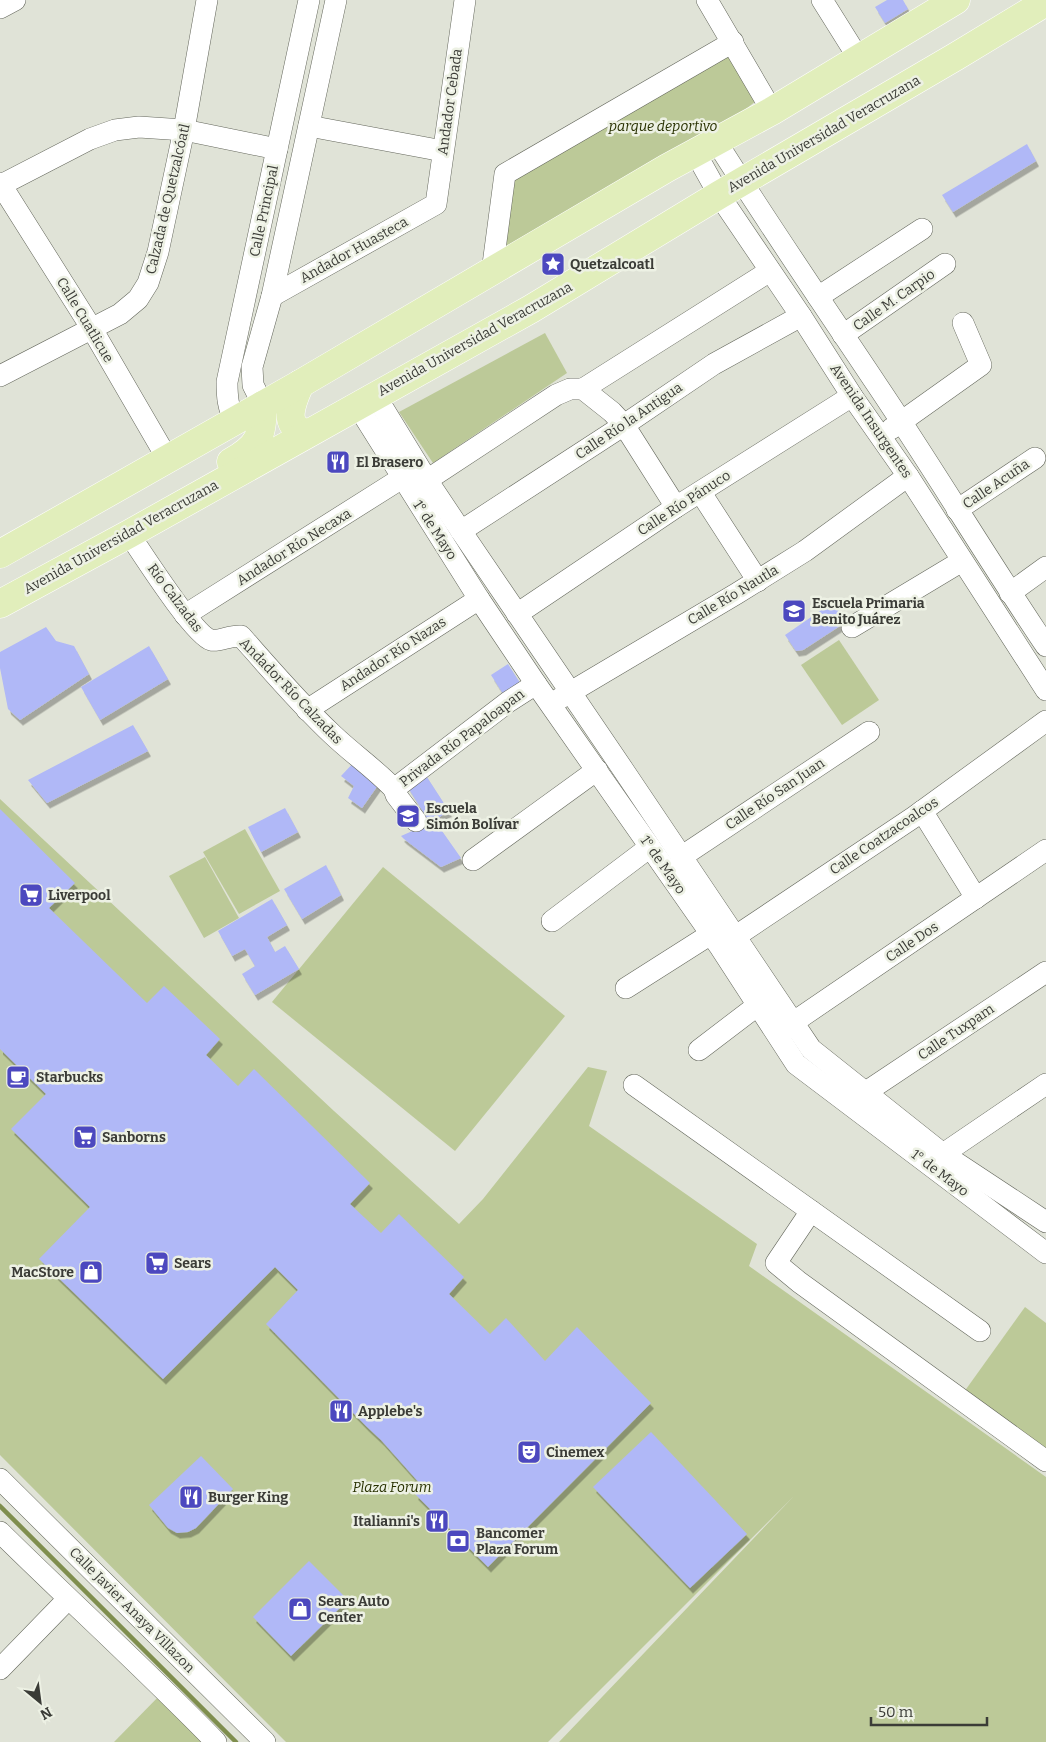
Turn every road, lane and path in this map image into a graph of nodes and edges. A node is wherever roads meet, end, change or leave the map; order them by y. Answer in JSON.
{"nodes":[{"id":1,"x":15,"y":0,"type":"edge"},
{"id":2,"x":208,"y":0,"type":"edge"},
{"id":3,"x":309,"y":0,"type":"edge"},
{"id":4,"x":336,"y":0,"type":"edge"},
{"id":5,"x":466,"y":0,"type":"edge"},
{"id":6,"x":708,"y":0,"type":"edge"},
{"id":7,"x":822,"y":0,"type":"edge"},
{"id":8,"x":956,"y":0,"type":"edge"},
{"id":9,"x":1046,"y":2,"type":"edge"},
{"id":10,"x":0,"y":8,"type":"edge"},
{"id":11,"x":732,"y":42,"type":"junction"},
{"id":12,"x":859,"y":59,"type":"junction"},
{"id":13,"x":772,"y":111,"type":"junction"},
{"id":14,"x":309,"y":126,"type":"junction"},
{"id":15,"x":184,"y":130,"type":"junction"},
{"id":16,"x":705,"y":147,"type":"junction"},
{"id":17,"x":278,"y":149,"type":"junction"},
{"id":18,"x":443,"y":151,"type":"junction"},
{"id":19,"x":1,"y":184,"type":"edge"},
{"id":20,"x":730,"y":188,"type":"junction"},
{"id":21,"x":436,"y":204,"type":"joint"},
{"id":22,"x":922,"y":229,"type":"dead end"},
{"id":23,"x":945,"y":264,"type":"dead end"},
{"id":24,"x":770,"y":271,"type":"junction"},
{"id":25,"x":492,"y":272,"type":"junction"},
{"id":26,"x":272,"y":296,"type":"junction"},
{"id":27,"x":818,"y":297,"type":"junction"},
{"id":28,"x":802,"y":316,"type":"junction"},
{"id":29,"x":963,"y":323,"type":"dead end"},
{"id":30,"x":92,"y":329,"type":"junction"},
{"id":31,"x":843,"y":335,"type":"junction"},
{"id":32,"x":0,"y":376,"type":"edge"},
{"id":33,"x":300,"y":384,"type":"junction"},
{"id":34,"x":583,"y":389,"type":"junction"},
{"id":35,"x":852,"y":396,"type":"junction"},
{"id":36,"x":366,"y":400,"type":"junction"},
{"id":37,"x":262,"y":417,"type":"junction"},
{"id":38,"x":235,"y":421,"type":"junction"},
{"id":39,"x":901,"y":422,"type":"junction"},
{"id":40,"x":624,"y":425,"type":"junction"},
{"id":41,"x":304,"y":432,"type":"junction"},
{"id":42,"x":880,"y":436,"type":"junction"},
{"id":43,"x":167,"y":458,"type":"junction"},
{"id":44,"x":1035,"y":458,"type":"dead end"},
{"id":45,"x":908,"y":476,"type":"junction"},
{"id":46,"x":402,"y":478,"type":"junction"},
{"id":47,"x":427,"y":480,"type":"junction"},
{"id":48,"x":701,"y":493,"type":"junction"},
{"id":49,"x":676,"y":507,"type":"junction"},
{"id":50,"x":957,"y":510,"type":"junction"},
{"id":51,"x":460,"y":531,"type":"junction"},
{"id":52,"x":129,"y":534,"type":"junction"},
{"id":53,"x":0,"y":554,"type":"edge"},
{"id":54,"x":962,"y":561,"type":"junction"},
{"id":55,"x":1046,"y":567,"type":"edge"},
{"id":56,"x":758,"y":581,"type":"junction"},
{"id":57,"x":1010,"y":592,"type":"junction"},
{"id":58,"x":479,"y":599,"type":"junction"},
{"id":59,"x":0,"y":604,"type":"edge"},
{"id":60,"x":517,"y":614,"type":"junction"},
{"id":61,"x":185,"y":615,"type":"junction"},
{"id":62,"x":852,"y":627,"type":"dead end"},
{"id":63,"x":233,"y":635,"type":"joint"},
{"id":64,"x":1046,"y":646,"type":"edge"},
{"id":65,"x":536,"y":684,"type":"junction"},
{"id":66,"x":1045,"y":685,"type":"edge"},
{"id":67,"x":570,"y":692,"type":"junction"},
{"id":68,"x":550,"y":704,"type":"junction"},
{"id":69,"x":307,"y":710,"type":"junction"},
{"id":70,"x":1046,"y":721,"type":"edge"},
{"id":71,"x":870,"y":732,"type":"dead end"},
{"id":72,"x":597,"y":770,"type":"junction"},
{"id":73,"x":395,"y":792,"type":"junction"},
{"id":74,"x":922,"y":811,"type":"junction"},
{"id":75,"x":416,"y":821,"type":"dead end"},
{"id":76,"x":650,"y":847,"type":"junction"},
{"id":77,"x":1046,"y":850,"type":"edge"},
{"id":78,"x":681,"y":857,"type":"junction"},
{"id":79,"x":473,"y":860,"type":"dead end"},
{"id":80,"x":976,"y":898,"type":"junction"},
{"id":81,"x":552,"y":921,"type":"dead end"},
{"id":82,"x":722,"y":939,"type":"junction"},
{"id":83,"x":1046,"y":972,"type":"edge"},
{"id":84,"x":626,"y":988,"type":"dead end"},
{"id":85,"x":758,"y":1005,"type":"junction"},
{"id":86,"x":786,"y":1027,"type":"junction"},
{"id":87,"x":699,"y":1050,"type":"dead end"},
{"id":88,"x":1046,"y":1084,"type":"edge"},
{"id":89,"x":634,"y":1085,"type":"dead end"},
{"id":90,"x":866,"y":1092,"type":"junction"},
{"id":91,"x":943,"y":1154,"type":"junction"},
{"id":92,"x":811,"y":1211,"type":"junction"},
{"id":93,"x":1042,"y":1212,"type":"edge"},
{"id":94,"x":1017,"y":1231,"type":"junction"},
{"id":95,"x":1046,"y":1253,"type":"edge"},
{"id":96,"x":980,"y":1331,"type":"dead end"},
{"id":97,"x":1046,"y":1461,"type":"edge"},
{"id":98,"x":0,"y":1478,"type":"edge"},
{"id":99,"x":0,"y":1532,"type":"edge"},
{"id":100,"x":68,"y":1600,"type":"junction"},
{"id":101,"x":0,"y":1669,"type":"edge"},
{"id":102,"x":216,"y":1742,"type":"edge"},
{"id":103,"x":265,"y":1742,"type":"edge"}],
"edges":[{"from":1,"to":10,"type":"street"},
{"from":2,"to":15,"type":"street","name":"Calzada de Quetzalcóatl"},
{"from":3,"to":17,"type":"street","name":"Calle Principal"},
{"from":4,"to":14,"type":"street","name":"Calle Principal"},
{"from":5,"to":18,"type":"street","name":"Andador Cebada"},
{"from":6,"to":11,"type":"street"},
{"from":7,"to":12,"type":"street"},
{"from":8,"to":12,"type":"main road"},
{"from":9,"to":20,"type":"main road","name":"Avenida Universidad Veracruzana"},
{"from":11,"to":13,"type":"street"},
{"from":11,"to":25,"type":"street"},
{"from":12,"to":13,"type":"main road"},
{"from":13,"to":16,"type":"main road"},
{"from":14,"to":18,"type":"street"},
{"from":14,"to":26,"type":"street","name":"Calle Principal"},
{"from":15,"to":17,"type":"street"},
{"from":15,"to":19,"type":"street"},
{"from":15,"to":30,"type":"street","name":"Calzada de Quetzalcóatl"},
{"from":16,"to":20,"type":"street","name":"Avenida Insurgentes"},
{"from":16,"to":25,"type":"main road"},
{"from":17,"to":38,"type":"street","name":"Calle Principal"},
{"from":18,"to":21,"type":"street","name":"Andador Cebada"},
{"from":19,"to":30,"type":"street","name":"Calle Cuatlicue"},
{"from":20,"to":24,"type":"street","name":"Avenida Insurgentes"},
{"from":20,"to":27,"type":"street","name":"Avenida Insurgentes"},
{"from":20,"to":36,"type":"main road","name":"Avenida Universidad Veracruzana"},
{"from":21,"to":26,"type":"street","name":"Andador Huasteca"},
{"from":22,"to":27,"type":"street"},
{"from":23,"to":31,"type":"street","name":"Calle M. Carpio"},
{"from":24,"to":28,"type":"street","name":"Avenida Insurgentes"},
{"from":24,"to":34,"type":"street"},
{"from":25,"to":33,"type":"main road"},
{"from":26,"to":37,"type":"street","name":"Calle Principal"},
{"from":27,"to":31,"type":"street","name":"Avenida Insurgentes"},
{"from":28,"to":35,"type":"street","name":"Avenida Insurgentes"},
{"from":28,"to":40,"type":"street","name":"Calle Río la Antigua"},
{"from":29,"to":39,"type":"street"},
{"from":30,"to":32,"type":"street","name":"Calzada de Quetzalcóatl"},
{"from":30,"to":43,"type":"street","name":"Calle Cuatlicue"},
{"from":31,"to":39,"type":"street","name":"Avenida Insurgentes"},
{"from":33,"to":37,"type":"main road"},
{"from":33,"to":41,"type":"main road"},
{"from":34,"to":40,"type":"street"},
{"from":34,"to":47,"type":"street"},
{"from":35,"to":42,"type":"street","name":"Avenida Insurgentes"},
{"from":35,"to":48,"type":"street","name":"Calle Río Pánuco"},
{"from":36,"to":41,"type":"main road","name":"Avenida Universidad Veracruzana"},
{"from":36,"to":46,"type":"street","name":"1° de Mayo"},
{"from":36,"to":47,"type":"street","name":"1° de Mayo"},
{"from":37,"to":38,"type":"main road"},
{"from":37,"to":41,"type":"main road"},
{"from":37,"to":52,"type":"main road"},
{"from":38,"to":43,"type":"main road"},
{"from":39,"to":42,"type":"street"},
{"from":39,"to":50,"type":"street","name":"Avenida Insurgentes"},
{"from":40,"to":49,"type":"street"},
{"from":40,"to":51,"type":"street","name":"Calle Río la Antigua"},
{"from":41,"to":52,"type":"main road","name":"Avenida Universidad Veracruzana"},
{"from":42,"to":45,"type":"street","name":"Avenida Insurgentes"},
{"from":43,"to":53,"type":"main road"},
{"from":44,"to":50,"type":"street","name":"Calle Acuña"},
{"from":45,"to":54,"type":"street","name":"Avenida Insurgentes"},
{"from":45,"to":56,"type":"street","name":"Calle Río Nautla"},
{"from":46,"to":58,"type":"street","name":"1° de Mayo"},
{"from":46,"to":61,"type":"street","name":"Andador Río Necaxa"},
{"from":47,"to":51,"type":"street","name":"1° de Mayo"},
{"from":48,"to":49,"type":"street","name":"Calle Río Pánuco"},
{"from":48,"to":56,"type":"street"},
{"from":49,"to":60,"type":"street","name":"Calle Río Pánuco"},
{"from":50,"to":57,"type":"street","name":"Avenida Insurgentes"},
{"from":51,"to":60,"type":"street","name":"1° de Mayo"},
{"from":52,"to":59,"type":"main road","name":"Avenida Universidad Veracruzana"},
{"from":52,"to":61,"type":"street","name":"Río Calzadas"},
{"from":54,"to":62,"type":"street"},
{"from":54,"to":66,"type":"street","name":"Avenida Insurgentes"},
{"from":55,"to":57,"type":"street"},
{"from":56,"to":67,"type":"street","name":"Calle Río Nautla"},
{"from":57,"to":64,"type":"street","name":"Avenida Insurgentes"},
{"from":58,"to":65,"type":"street","name":"1° de Mayo"},
{"from":58,"to":69,"type":"street","name":"Andador Río Nazas"},
{"from":60,"to":67,"type":"street","name":"1° de Mayo"},
{"from":61,"to":63,"type":"street","name":"Río Calzadas"},
{"from":63,"to":69,"type":"street","name":"Andador Río Calzadas"},
{"from":65,"to":68,"type":"street","name":"1° de Mayo"},
{"from":65,"to":73,"type":"street","name":"Privada Río Papaloapan"},
{"from":67,"to":68,"type":"street","name":"Calle Río Nautla"},
{"from":67,"to":78,"type":"street","name":"1° de Mayo"},
{"from":68,"to":72,"type":"street","name":"1° de Mayo"},
{"from":69,"to":73,"type":"street","name":"Andador Río Calzadas"},
{"from":70,"to":74,"type":"street","name":"Calle Coatzacoalcos"},
{"from":71,"to":78,"type":"street","name":"Calle Río San Juan"},
{"from":72,"to":76,"type":"street","name":"1° de Mayo"},
{"from":72,"to":79,"type":"street"},
{"from":73,"to":75,"type":"street","name":"Andador Río Calzadas"},
{"from":74,"to":80,"type":"street"},
{"from":74,"to":82,"type":"street","name":"Calle Coatzacoalcos"},
{"from":76,"to":81,"type":"street"},
{"from":76,"to":82,"type":"street","name":"1° de Mayo"},
{"from":77,"to":80,"type":"street","name":"Calle Dos"},
{"from":78,"to":82,"type":"street","name":"1° de Mayo"},
{"from":80,"to":86,"type":"street","name":"Calle Dos"},
{"from":82,"to":84,"type":"street","name":"Calle Coatzacoalcos"},
{"from":82,"to":85,"type":"street","name":"1° de Mayo"},
{"from":82,"to":86,"type":"street","name":"1° de Mayo"},
{"from":83,"to":90,"type":"street","name":"Calle Tuxpam"},
{"from":85,"to":86,"type":"street","name":"1° de Mayo"},
{"from":85,"to":87,"type":"street"},
{"from":86,"to":90,"type":"street","name":"1° de Mayo"},
{"from":86,"to":94,"type":"street","name":"1° de Mayo"},
{"from":88,"to":91,"type":"street"},
{"from":89,"to":92,"type":"street"},
{"from":90,"to":91,"type":"street","name":"1° de Mayo"},
{"from":91,"to":93,"type":"street","name":"1° de Mayo"},
{"from":92,"to":96,"type":"street"},
{"from":92,"to":97,"type":"street"},
{"from":93,"to":94,"type":"street"},
{"from":94,"to":95,"type":"street","name":"1° de Mayo"},
{"from":98,"to":103,"type":"street","name":"Calle Javier Anaya Villazon"},
{"from":99,"to":100,"type":"street"},
{"from":100,"to":101,"type":"street"},
{"from":100,"to":102,"type":"street"}]}
